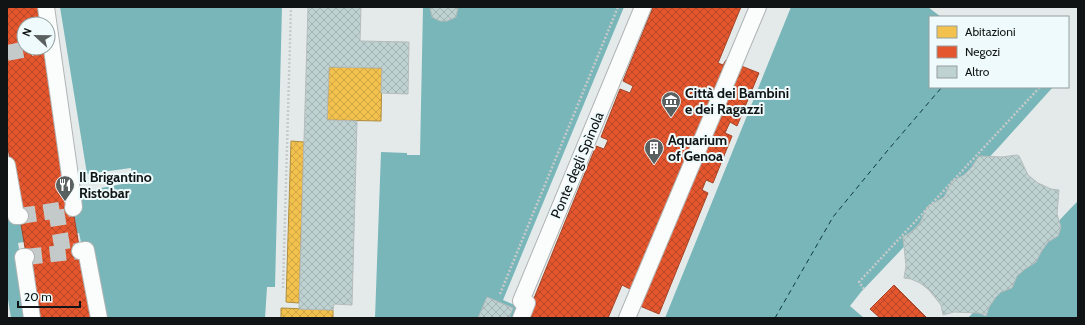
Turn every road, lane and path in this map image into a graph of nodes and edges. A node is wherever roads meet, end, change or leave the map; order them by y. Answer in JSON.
{"nodes":[{"id":1,"x":291,"y":7,"type":"edge"},
{"id":2,"x":618,"y":7,"type":"edge"},
{"id":3,"x":643,"y":7,"type":"edge"},
{"id":4,"x":758,"y":7,"type":"edge"},
{"id":5,"x":52,"y":56,"type":"edge"},
{"id":6,"x":1039,"y":88,"type":"edge"},
{"id":7,"x":7,"y":164,"type":"edge"},
{"id":8,"x":73,"y":208,"type":"tunnel mouth"},
{"id":9,"x":20,"y":216,"type":"dead end"},
{"id":10,"x":80,"y":251,"type":"tunnel mouth"},
{"id":11,"x":26,"y":257,"type":"dead end"},
{"id":12,"x":283,"y":288,"type":"dead end"},
{"id":13,"x":864,"y":289,"type":"dead end"},
{"id":14,"x":500,"y":294,"type":"dead end"},
{"id":15,"x":32,"y":318,"type":"edge"},
{"id":16,"x":99,"y":318,"type":"edge"},
{"id":17,"x":521,"y":318,"type":"edge"},
{"id":18,"x":627,"y":318,"type":"edge"}],
"edges":[{"from":1,"to":12,"type":"path"},
{"from":2,"to":14,"type":"path"},
{"from":3,"to":17,"type":"street","name":"Ponte degli Spìnola"},
{"from":4,"to":18,"type":"street"},
{"from":5,"to":8,"type":"street"},
{"from":6,"to":13,"type":"path"},
{"from":7,"to":9,"type":"street"},
{"from":10,"to":16,"type":"street"},
{"from":11,"to":15,"type":"street"}]}
